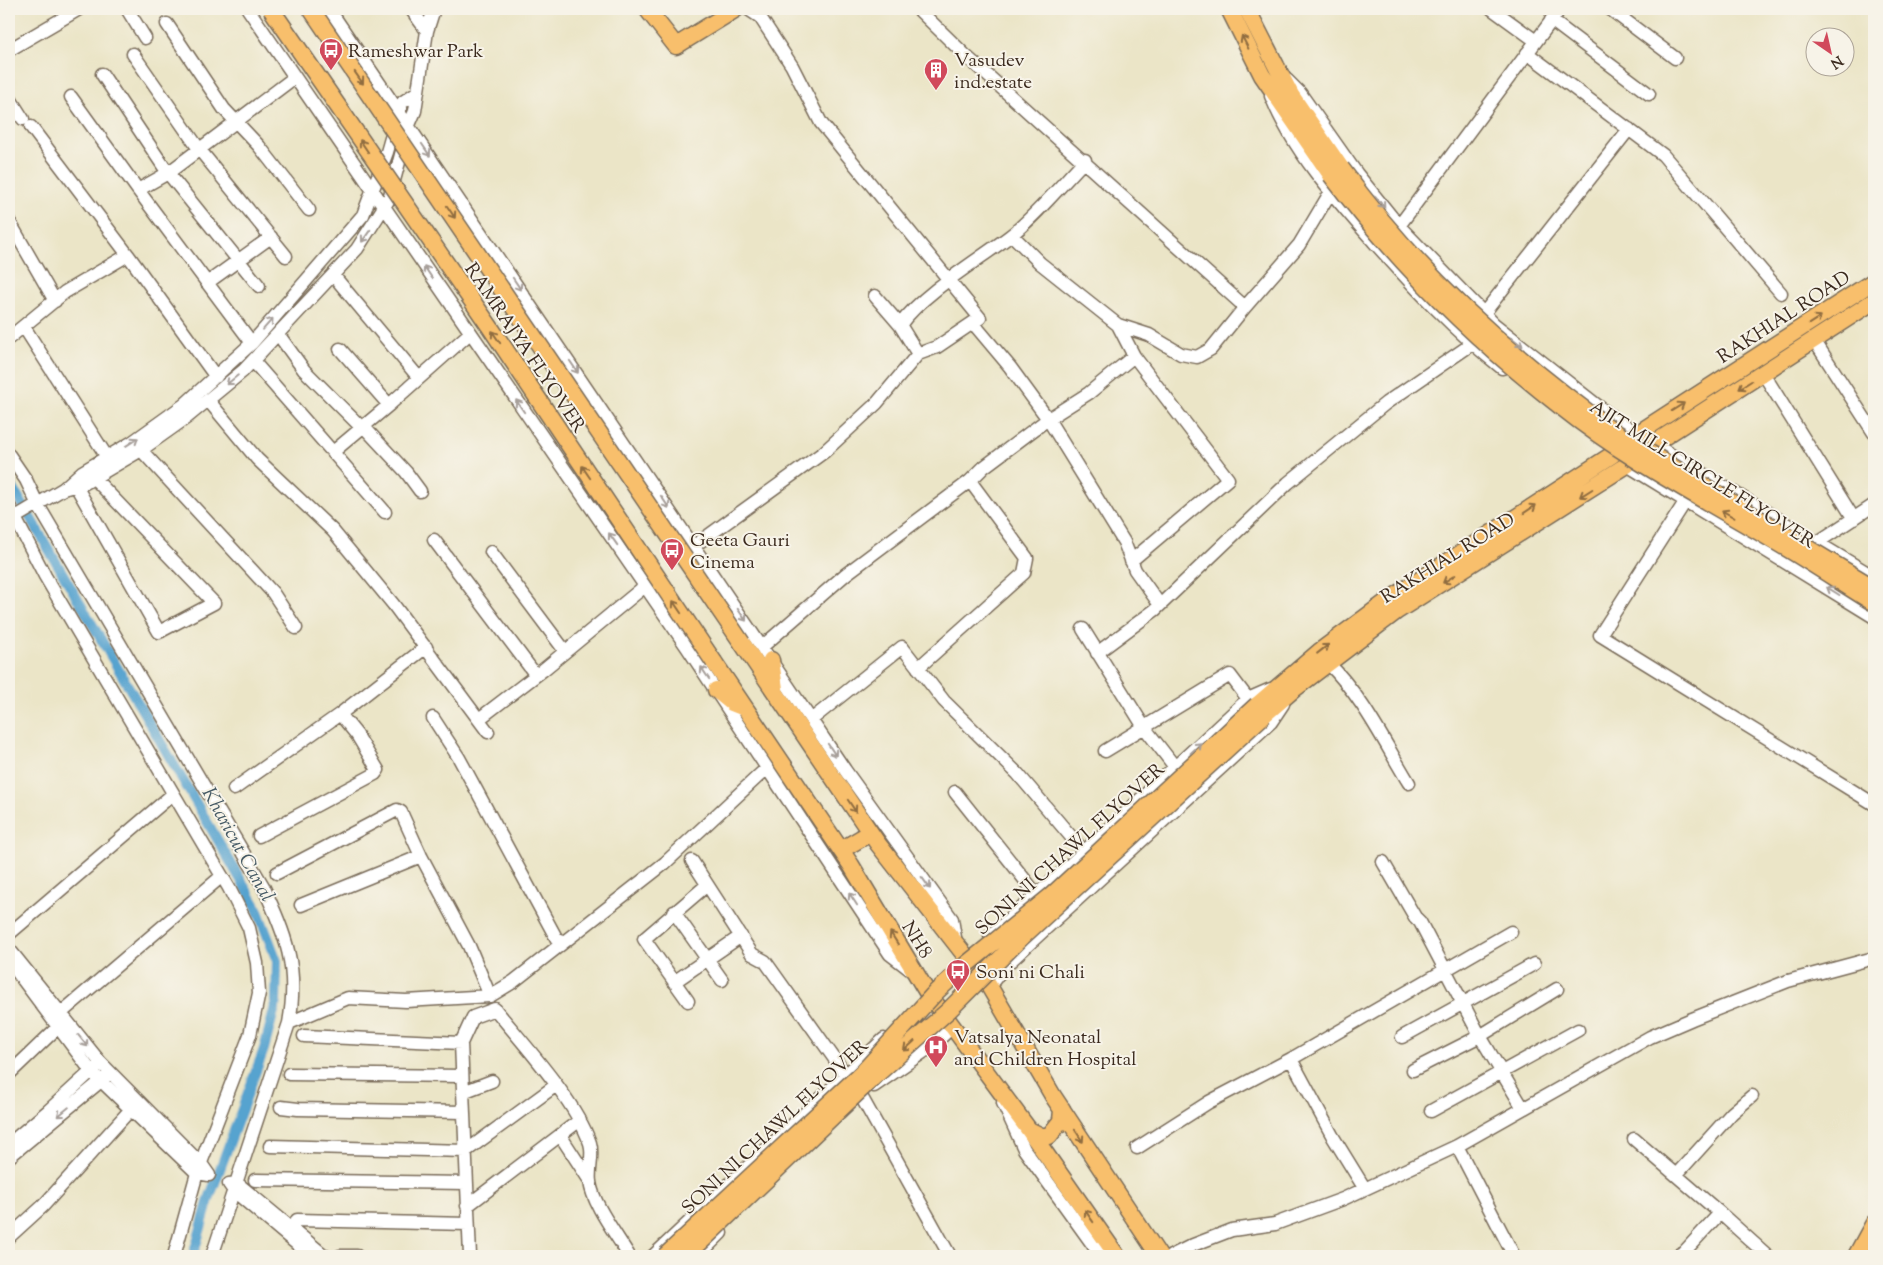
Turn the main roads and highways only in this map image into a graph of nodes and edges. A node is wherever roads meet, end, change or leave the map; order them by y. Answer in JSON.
{"nodes":[{"id":1,"x":272,"y":9,"type":"edge"},
{"id":2,"x":311,"y":9,"type":"edge"},
{"id":3,"x":647,"y":9,"type":"edge"},
{"id":4,"x":736,"y":9,"type":"edge"},
{"id":5,"x":1229,"y":9,"type":"edge"},
{"id":6,"x":1247,"y":9,"type":"edge"},
{"id":7,"x":1268,"y":71,"type":"junction"},
{"id":8,"x":1336,"y":172,"type":"junction"},
{"id":9,"x":1874,"y":281,"type":"edge"},
{"id":10,"x":1872,"y":306,"type":"edge"},
{"id":11,"x":1637,"y":434,"type":"road end"},
{"id":12,"x":1653,"y":444,"type":"road end"},
{"id":13,"x":1612,"y":455,"type":"road end"},
{"id":14,"x":1627,"y":466,"type":"road end"},
{"id":15,"x":1874,"y":588,"type":"edge"},
{"id":16,"x":1874,"y":603,"type":"edge"},
{"id":17,"x":767,"y":653,"type":"road end"},
{"id":18,"x":1290,"y":686,"type":"junction"},
{"id":19,"x":716,"y":690,"type":"road end"},
{"id":20,"x":776,"y":693,"type":"junction"},
{"id":21,"x":1256,"y":706,"type":"junction"},
{"id":22,"x":746,"y":709,"type":"junction"},
{"id":23,"x":870,"y":833,"type":"junction"},
{"id":24,"x":841,"y":850,"type":"junction"},
{"id":25,"x":1062,"y":1109,"type":"junction"},
{"id":26,"x":1029,"y":1130,"type":"junction"},
{"id":27,"x":1874,"y":1223,"type":"edge"},
{"id":28,"x":1874,"y":1237,"type":"edge"},
{"id":29,"x":665,"y":1256,"type":"edge"},
{"id":30,"x":686,"y":1256,"type":"edge"},
{"id":31,"x":1117,"y":1256,"type":"edge"},
{"id":32,"x":1159,"y":1256,"type":"edge"},
{"id":33,"x":1856,"y":1256,"type":"edge"},
{"id":34,"x":1864,"y":1256,"type":"edge"}],
"edges":[{"from":22,"to":1,"type":"main road","name":"RAMRAJYA FLYOVER","one_way":true,"bridge":true},
{"from":2,"to":20,"type":"main road","name":"RAMRAJYA FLYOVER","one_way":true,"bridge":true},
{"from":3,"to":4,"type":"main road"},
{"from":7,"to":5,"type":"main road","one_way":true},
{"from":6,"to":7,"type":"main road"},
{"from":7,"to":8,"type":"main road","name":"AJIT MILL CIRCLE FLYOVER"},
{"from":8,"to":15,"type":"main road","name":"AJIT MILL CIRCLE FLYOVER","bridge":true},
{"from":16,"to":8,"type":"main road","name":"AJIT MILL CIRCLE FLYOVER","one_way":true,"bridge":true},
{"from":11,"to":9,"type":"main road","name":"RAKHIAL ROAD","one_way":true},
{"from":10,"to":12,"type":"main road","name":"RAKHIAL ROAD","one_way":true},
{"from":18,"to":13,"type":"main road","name":"RAKHIAL ROAD","one_way":true},
{"from":14,"to":18,"type":"main road","name":"RAKHIAL ROAD","one_way":true},
{"from":17,"to":20,"type":"main road"},
{"from":18,"to":21,"type":"main road","name":"SONI NI CHAWL FLYOVER"},
{"from":19,"to":22,"type":"main road"},
{"from":20,"to":23,"type":"main road","name":"RAMRAJYA FLYOVER","one_way":true},
{"from":21,"to":29,"type":"main road","name":"SONI NI CHAWL FLYOVER","bridge":true},
{"from":21,"to":30,"type":"main road","name":"SONI NI CHAWL FLYOVER","one_way":true,"bridge":true},
{"from":22,"to":24,"type":"main road","name":"NH8"},
{"from":23,"to":24,"type":"main road"},
{"from":23,"to":25,"type":"main road","name":"RAMRAJYA FLYOVER"},
{"from":26,"to":24,"type":"main road","name":"NH8","one_way":true},
{"from":25,"to":26,"type":"main road"},
{"from":25,"to":32,"type":"main road","one_way":true},
{"from":31,"to":26,"type":"main road","name":"NH8","one_way":true},
{"from":27,"to":33,"type":"main road"},
{"from":28,"to":34,"type":"main road"}]}
